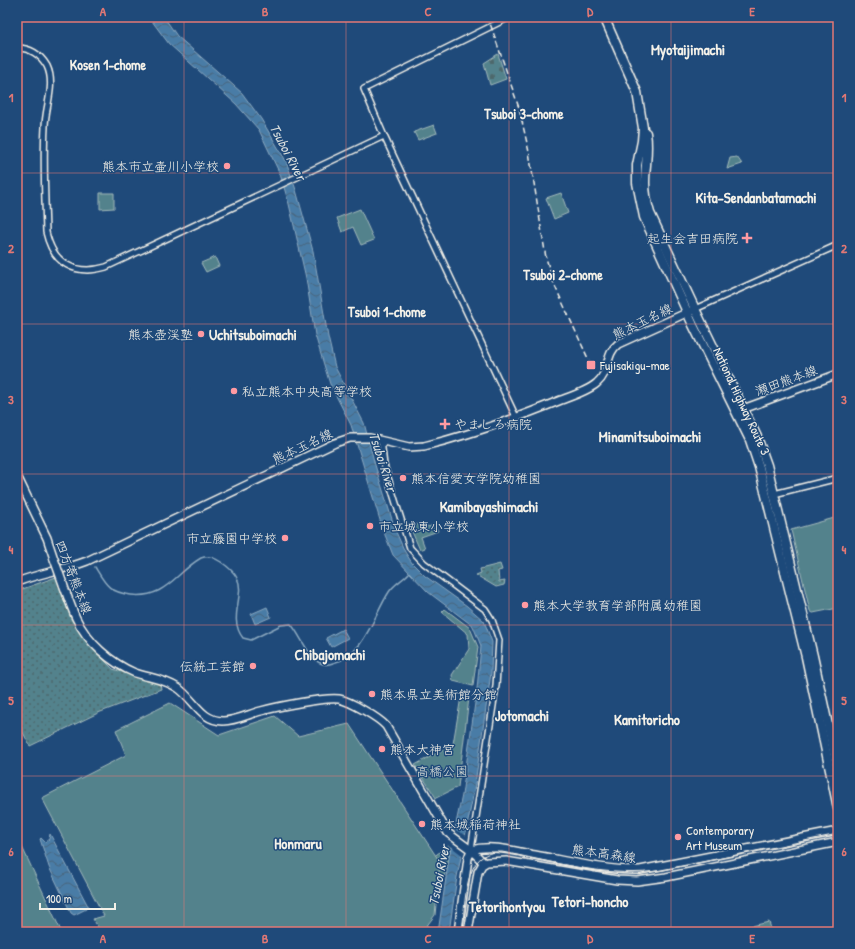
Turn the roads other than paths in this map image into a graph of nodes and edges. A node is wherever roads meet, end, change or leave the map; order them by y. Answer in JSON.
{"nodes":[{"id":1,"x":510,"y":17,"type":"edge"},
{"id":2,"x":604,"y":17,"type":"edge"},
{"id":3,"x":609,"y":17,"type":"edge"},
{"id":4,"x":17,"y":48,"type":"edge"},
{"id":5,"x":384,"y":136,"type":"junction"},
{"id":6,"x":838,"y":245,"type":"edge"},
{"id":7,"x":691,"y":311,"type":"junction"},
{"id":8,"x":838,"y":374,"type":"edge"},
{"id":9,"x":743,"y":408,"type":"junction"},
{"id":10,"x":516,"y":417,"type":"junction"},
{"id":11,"x":381,"y":440,"type":"junction"},
{"id":12,"x":17,"y":476,"type":"edge"},
{"id":13,"x":838,"y":478,"type":"edge"},
{"id":14,"x":774,"y":494,"type":"junction"},
{"id":15,"x":17,"y":582,"type":"edge"},
{"id":16,"x":838,"y":771,"type":"edge"},
{"id":17,"x":838,"y":808,"type":"edge"},
{"id":18,"x":838,"y":831,"type":"edge"},
{"id":19,"x":838,"y":842,"type":"edge"},
{"id":20,"x":468,"y":848,"type":"junction"},
{"id":21,"x":484,"y":863,"type":"junction"},
{"id":22,"x":458,"y":932,"type":"edge"},
{"id":23,"x":468,"y":932,"type":"edge"}],
"edges":[{"from":1,"to":5,"type":"street"},
{"from":2,"to":7,"type":"highway","name":"National Highway Route 3"},
{"from":3,"to":7,"type":"highway","name":"National Highway Route 3"},
{"from":4,"to":5,"type":"street"},
{"from":5,"to":10,"type":"street"},
{"from":6,"to":7,"type":"street"},
{"from":7,"to":9,"type":"highway","name":"National Highway Route 3"},
{"from":7,"to":10,"type":"main road","name":"熊本玉名線"},
{"from":7,"to":17,"type":"highway","name":"National Highway Route 3"},
{"from":8,"to":9,"type":"main road","name":"瀬田熊本線"},
{"from":9,"to":14,"type":"highway","name":"National Highway Route 3"},
{"from":10,"to":11,"type":"main road","name":"熊本玉名線"},
{"from":11,"to":15,"type":"main road","name":"熊本玉名線"},
{"from":11,"to":20,"type":"street"},
{"from":12,"to":20,"type":"main road","name":"四方寄熊本線","bridge":true},
{"from":13,"to":14,"type":"street"},
{"from":14,"to":16,"type":"highway","name":"National Highway Route 3"},
{"from":18,"to":20,"type":"main road","name":"熊本高森線"},
{"from":19,"to":21,"type":"main road","name":"熊本高森線"},
{"from":20,"to":21,"type":"main road"},
{"from":20,"to":22,"type":"main road"},
{"from":21,"to":23,"type":"main road"}]}
